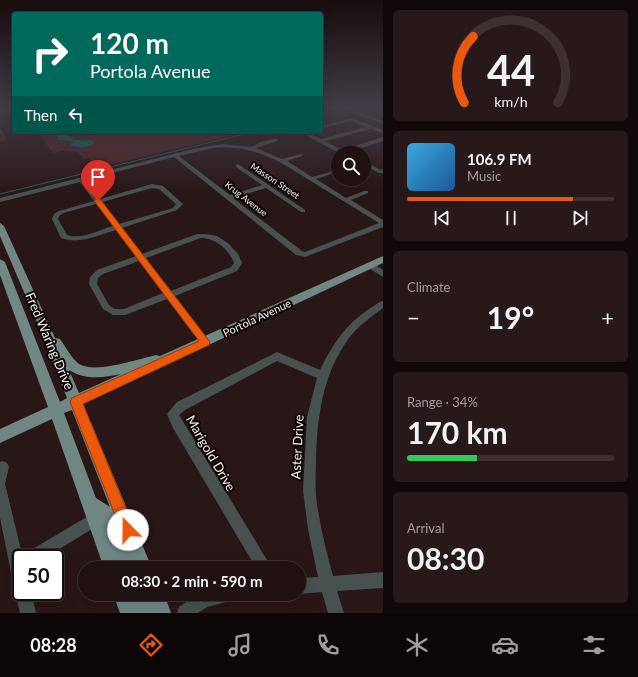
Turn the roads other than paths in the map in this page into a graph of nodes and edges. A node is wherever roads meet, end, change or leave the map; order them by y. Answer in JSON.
{"nodes":[{"id":1,"x":309,"y":136,"type":"edge"},
{"id":2,"x":340,"y":136,"type":"edge"},
{"id":3,"x":383,"y":139,"type":"edge"},
{"id":4,"x":275,"y":140,"type":"dead end"},
{"id":5,"x":320,"y":141,"type":"junction"},
{"id":6,"x":331,"y":146,"type":"edge"},
{"id":7,"x":361,"y":146,"type":"edge"},
{"id":8,"x":252,"y":148,"type":"junction"},
{"id":9,"x":300,"y":155,"type":"dead end"},
{"id":10,"x":176,"y":156,"type":"junction"},
{"id":11,"x":282,"y":160,"type":"junction"},
{"id":12,"x":238,"y":166,"type":"dead end"},
{"id":13,"x":371,"y":167,"type":"edge"},
{"id":14,"x":383,"y":171,"type":"edge"},
{"id":15,"x":331,"y":172,"type":"edge"},
{"id":16,"x":81,"y":179,"type":"junction"},
{"id":17,"x":310,"y":179,"type":"junction"},
{"id":18,"x":266,"y":186,"type":"junction"},
{"id":19,"x":366,"y":192,"type":"dead end"},
{"id":20,"x":230,"y":197,"type":"junction"},
{"id":21,"x":0,"y":200,"type":"edge"},
{"id":22,"x":346,"y":200,"type":"junction"},
{"id":23,"x":98,"y":201,"type":"junction"},
{"id":24,"x":303,"y":211,"type":"dead end"},
{"id":25,"x":383,"y":224,"type":"edge"},
{"id":26,"x":0,"y":226,"type":"edge"},
{"id":27,"x":117,"y":227,"type":"junction"},
{"id":28,"x":140,"y":257,"type":"junction"},
{"id":29,"x":383,"y":259,"type":"edge"},
{"id":30,"x":0,"y":262,"type":"edge"},
{"id":31,"x":370,"y":265,"type":"junction"},
{"id":32,"x":383,"y":274,"type":"edge"},
{"id":33,"x":168,"y":295,"type":"junction"},
{"id":34,"x":383,"y":304,"type":"edge"},
{"id":35,"x":45,"y":327,"type":"junction"},
{"id":36,"x":205,"y":342,"type":"junction"},
{"id":37,"x":176,"y":356,"type":"junction"},
{"id":38,"x":322,"y":375,"type":"junction"},
{"id":39,"x":76,"y":402,"type":"junction"},
{"id":40,"x":56,"y":411,"type":"junction"},
{"id":41,"x":0,"y":436,"type":"edge"},
{"id":42,"x":3,"y":468,"type":"dead end"},
{"id":43,"x":0,"y":481,"type":"edge"},
{"id":44,"x":0,"y":486,"type":"edge"},
{"id":45,"x":93,"y":512,"type":"junction"},
{"id":46,"x":15,"y":549,"type":"edge"},
{"id":47,"x":43,"y":549,"type":"edge"},
{"id":48,"x":111,"y":561,"type":"edge"},
{"id":49,"x":124,"y":561,"type":"edge"},
{"id":50,"x":140,"y":561,"type":"edge"},
{"id":51,"x":260,"y":561,"type":"edge"},
{"id":52,"x":383,"y":580,"type":"edge"},
{"id":53,"x":327,"y":585,"type":"junction"},
{"id":54,"x":306,"y":586,"type":"edge"},
{"id":55,"x":25,"y":601,"type":"edge"},
{"id":56,"x":126,"y":601,"type":"edge"},
{"id":57,"x":140,"y":601,"type":"edge"},
{"id":58,"x":157,"y":601,"type":"edge"},
{"id":59,"x":201,"y":601,"type":"edge"},
{"id":60,"x":28,"y":613,"type":"edge"},
{"id":61,"x":130,"y":613,"type":"edge"},
{"id":62,"x":144,"y":613,"type":"edge"},
{"id":63,"x":161,"y":613,"type":"edge"},
{"id":64,"x":185,"y":613,"type":"edge"},
{"id":65,"x":336,"y":613,"type":"edge"}],
"edges":[{"from":1,"to":5,"type":"street"},
{"from":2,"to":5,"type":"street"},
{"from":3,"to":7,"type":"street"},
{"from":4,"to":8,"type":"street"},
{"from":5,"to":6,"type":"street"},
{"from":8,"to":10,"type":"street"},
{"from":8,"to":11,"type":"street"},
{"from":9,"to":11,"type":"street"},
{"from":10,"to":16,"type":"street"},
{"from":10,"to":20,"type":"street","name":"Krug Avenue"},
{"from":11,"to":17,"type":"street"},
{"from":12,"to":18,"type":"street","name":"Masson Street"},
{"from":13,"to":14,"type":"street"},
{"from":15,"to":17,"type":"street"},
{"from":16,"to":21,"type":"street"},
{"from":16,"to":23,"type":"street"},
{"from":17,"to":22,"type":"street"},
{"from":18,"to":20,"type":"street"},
{"from":18,"to":24,"type":"street","name":"Masson Street"},
{"from":19,"to":22,"type":"street"},
{"from":20,"to":25,"type":"street","name":"Krug Avenue"},
{"from":22,"to":25,"type":"street"},
{"from":23,"to":27,"type":"street"},
{"from":23,"to":27,"type":"street"},
{"from":23,"to":27,"type":"street"},
{"from":26,"to":35,"type":"main road","name":"Fred Waring Drive"},
{"from":27,"to":28,"type":"street"},
{"from":28,"to":33,"type":"street"},
{"from":28,"to":33,"type":"street"},
{"from":28,"to":33,"type":"street"},
{"from":29,"to":31,"type":"main road","name":"Portola Avenue"},
{"from":30,"to":40,"type":"main road","name":"Fred Waring Drive"},
{"from":31,"to":32,"type":"street"},
{"from":31,"to":36,"type":"main road","name":"Portola Avenue"},
{"from":33,"to":36,"type":"street"},
{"from":34,"to":38,"type":"street","name":"Aster Drive"},
{"from":35,"to":37,"type":"main road"},
{"from":35,"to":39,"type":"main road","name":"Fred Waring Drive"},
{"from":36,"to":37,"type":"main road","name":"Portola Avenue"},
{"from":37,"to":39,"type":"main road","name":"Portola Avenue"},
{"from":38,"to":51,"type":"street","name":"Marigold Drive"},
{"from":38,"to":53,"type":"street","name":"Aster Drive"},
{"from":39,"to":40,"type":"main road","name":"Portola Avenue"},
{"from":39,"to":50,"type":"main road","name":"Fred Waring Drive"},
{"from":40,"to":41,"type":"main road","name":"Portola Avenue"},
{"from":40,"to":45,"type":"main road","name":"Fred Waring Drive"},
{"from":42,"to":43,"type":"street"},
{"from":44,"to":46,"type":"street"},
{"from":45,"to":47,"type":"street"},
{"from":45,"to":48,"type":"main road","name":"Fred Waring Drive"},
{"from":45,"to":49,"type":"main road"},
{"from":52,"to":53,"type":"street"},
{"from":53,"to":54,"type":"street"},
{"from":53,"to":65,"type":"street","name":"Aster Drive"},
{"from":55,"to":60,"type":"street"},
{"from":56,"to":61,"type":"main road"},
{"from":57,"to":62,"type":"main road"},
{"from":58,"to":63,"type":"main road"},
{"from":59,"to":64,"type":"street"}]}
